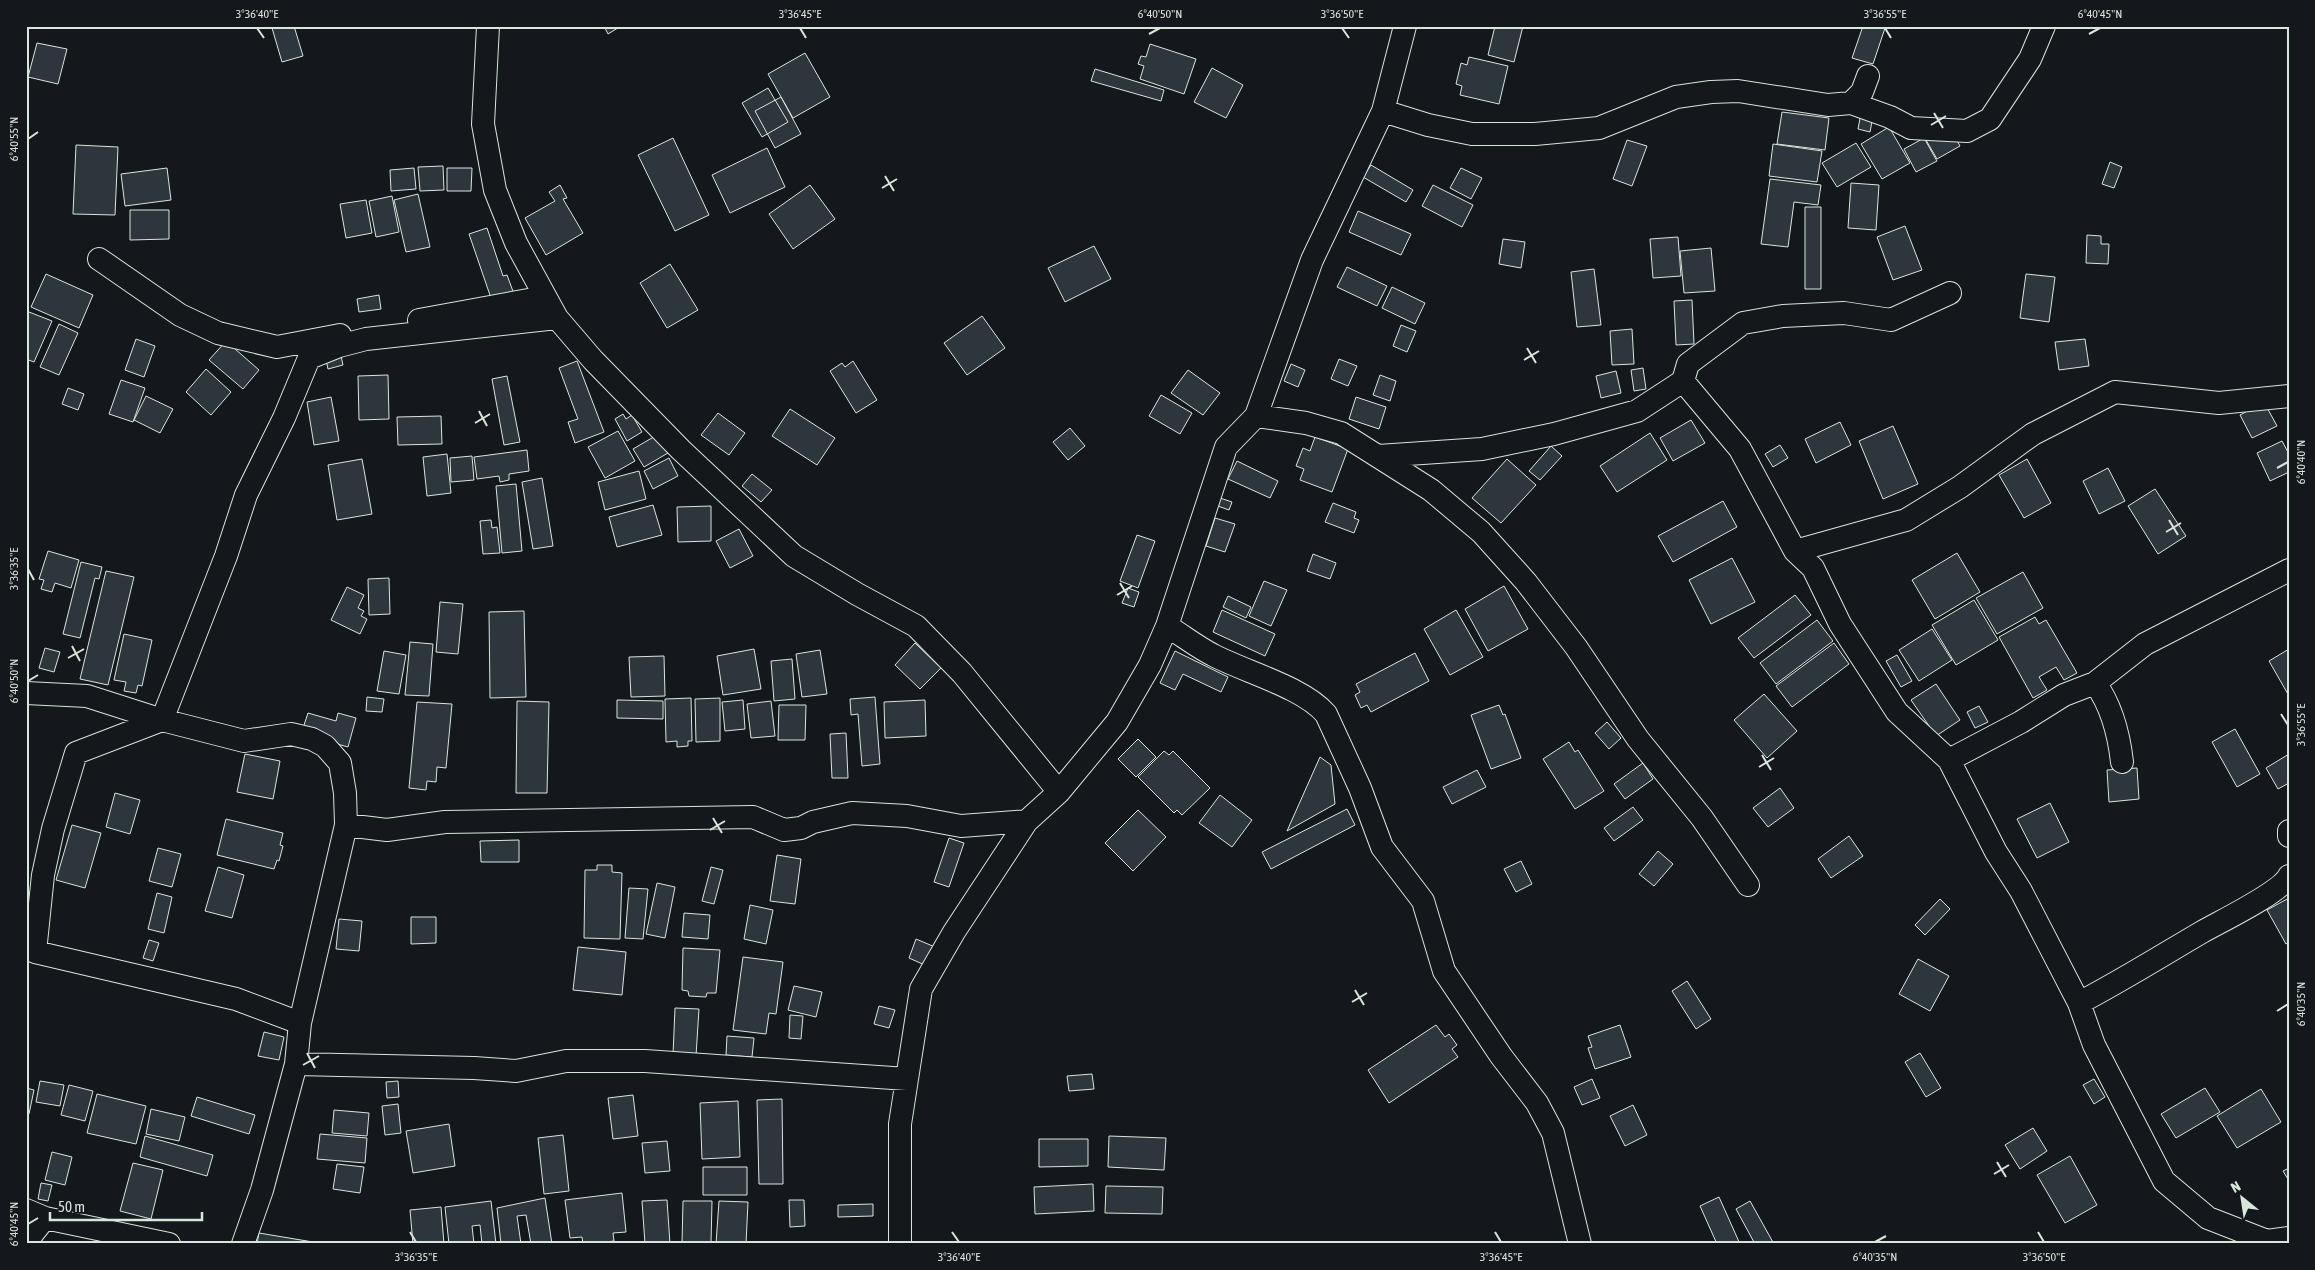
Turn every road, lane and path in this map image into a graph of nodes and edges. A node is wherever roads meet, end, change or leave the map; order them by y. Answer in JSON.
{"nodes":[{"id":1,"x":488,"y":26,"type":"edge"},
{"id":2,"x":1404,"y":26,"type":"edge"},
{"id":3,"x":2044,"y":26,"type":"edge"},
{"id":4,"x":1868,"y":76,"type":"dead end"},
{"id":5,"x":1851,"y":103,"type":"junction"},
{"id":6,"x":1382,"y":111,"type":"junction"},
{"id":7,"x":98,"y":259,"type":"dead end"},
{"id":8,"x":1950,"y":293,"type":"dead end"},
{"id":9,"x":545,"y":296,"type":"junction"},
{"id":10,"x":557,"y":318,"type":"junction"},
{"id":11,"x":1683,"y":381,"type":"junction"},
{"id":12,"x":2289,"y":396,"type":"edge"},
{"id":13,"x":1256,"y":416,"type":"junction"},
{"id":14,"x":1378,"y":456,"type":"junction"},
{"id":15,"x":1795,"y":551,"type":"junction"},
{"id":16,"x":2289,"y":570,"type":"edge"},
{"id":17,"x":1167,"y":626,"type":"junction"},
{"id":18,"x":2095,"y":683,"type":"junction"},
{"id":19,"x":26,"y":693,"type":"edge"},
{"id":20,"x":162,"y":720,"type":"junction"},
{"id":21,"x":1949,"y":760,"type":"junction"},
{"id":22,"x":2122,"y":762,"type":"dead end"},
{"id":23,"x":1059,"y":792,"type":"junction"},
{"id":24,"x":1026,"y":821,"type":"junction"},
{"id":25,"x":346,"y":825,"type":"junction"},
{"id":26,"x":2289,"y":831,"type":"edge"},
{"id":27,"x":2289,"y":836,"type":"edge"},
{"id":28,"x":2289,"y":876,"type":"edge"},
{"id":29,"x":1748,"y":885,"type":"dead end"},
{"id":30,"x":2079,"y":1003,"type":"junction"},
{"id":31,"x":300,"y":1023,"type":"junction"},
{"id":32,"x":296,"y":1064,"type":"junction"},
{"id":33,"x":907,"y":1079,"type":"junction"},
{"id":34,"x":35,"y":1214,"type":"edge"},
{"id":35,"x":2289,"y":1238,"type":"edge"},
{"id":36,"x":26,"y":1242,"type":"edge"},
{"id":37,"x":169,"y":1244,"type":"edge"},
{"id":38,"x":243,"y":1244,"type":"edge"},
{"id":39,"x":900,"y":1244,"type":"edge"},
{"id":40,"x":1580,"y":1244,"type":"edge"}],
"edges":[{"from":1,"to":9,"type":"street"},
{"from":2,"to":6,"type":"street"},
{"from":3,"to":5,"type":"street"},
{"from":4,"to":5,"type":"street"},
{"from":5,"to":6,"type":"street"},
{"from":6,"to":13,"type":"street"},
{"from":7,"to":9,"type":"street"},
{"from":8,"to":11,"type":"street"},
{"from":9,"to":10,"type":"street"},
{"from":10,"to":20,"type":"street"},
{"from":10,"to":23,"type":"street"},
{"from":11,"to":14,"type":"street"},
{"from":11,"to":15,"type":"street"},
{"from":12,"to":15,"type":"street"},
{"from":13,"to":14,"type":"street"},
{"from":13,"to":17,"type":"street"},
{"from":14,"to":29,"type":"street"},
{"from":15,"to":21,"type":"street"},
{"from":16,"to":18,"type":"street"},
{"from":17,"to":23,"type":"street"},
{"from":17,"to":40,"type":"street"},
{"from":18,"to":21,"type":"street"},
{"from":18,"to":22,"type":"street"},
{"from":19,"to":20,"type":"street"},
{"from":20,"to":25,"type":"street"},
{"from":20,"to":31,"type":"street"},
{"from":21,"to":30,"type":"street"},
{"from":23,"to":24,"type":"street"},
{"from":24,"to":25,"type":"street"},
{"from":24,"to":33,"type":"street"},
{"from":25,"to":31,"type":"street"},
{"from":26,"to":27,"type":"street"},
{"from":28,"to":30,"type":"street"},
{"from":30,"to":35,"type":"street"},
{"from":31,"to":32,"type":"street"},
{"from":32,"to":33,"type":"street"},
{"from":32,"to":38,"type":"street"},
{"from":33,"to":39,"type":"street"},
{"from":34,"to":36,"type":"street"},
{"from":34,"to":37,"type":"street"}]}
